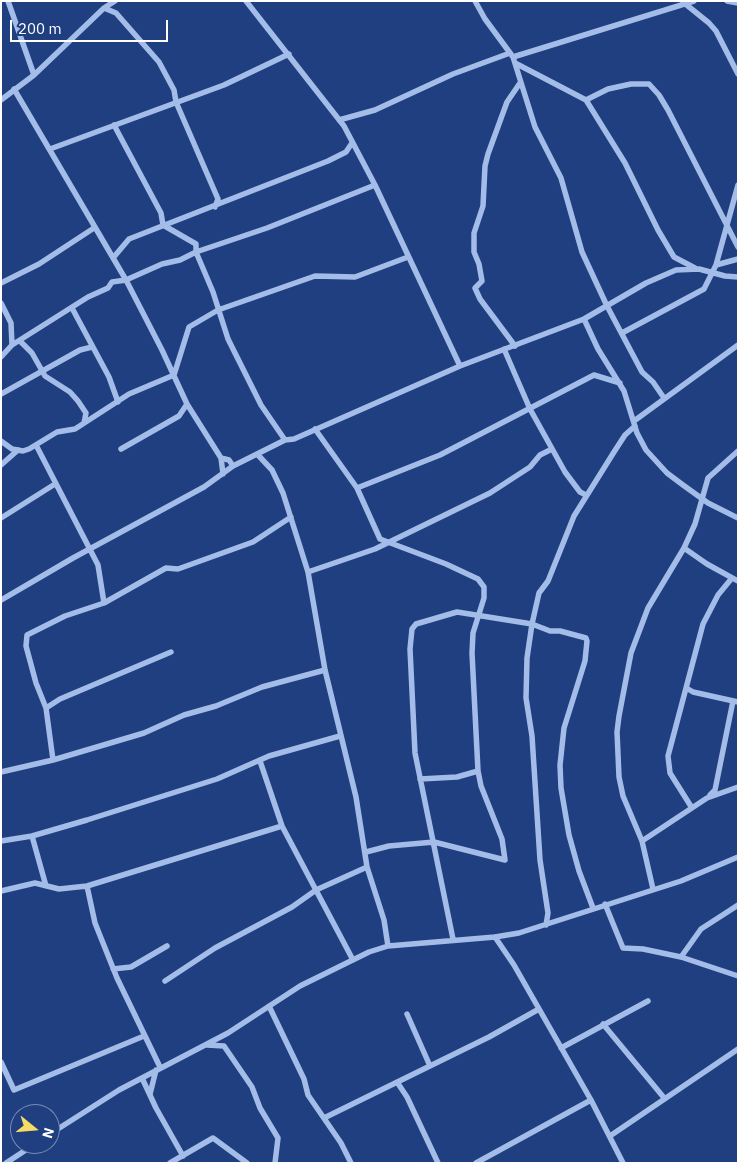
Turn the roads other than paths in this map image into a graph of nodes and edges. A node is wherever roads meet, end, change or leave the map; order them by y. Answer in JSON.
{"nodes":[{"id":1,"x":8,"y":1,"type":"edge"},
{"id":2,"x":115,"y":1,"type":"edge"},
{"id":3,"x":246,"y":1,"type":"edge"},
{"id":4,"x":475,"y":1,"type":"edge"},
{"id":5,"x":694,"y":1,"type":"edge"},
{"id":6,"x":727,"y":1,"type":"edge"},
{"id":7,"x":683,"y":2,"type":"edge"},
{"id":8,"x":738,"y":3,"type":"edge"},
{"id":9,"x":104,"y":8,"type":"junction"},
{"id":10,"x":289,"y":54,"type":"junction"},
{"id":11,"x":513,"y":58,"type":"junction"},
{"id":12,"x":738,"y":74,"type":"edge"},
{"id":13,"x":34,"y":75,"type":"junction"},
{"id":14,"x":520,"y":83,"type":"junction"},
{"id":15,"x":14,"y":89,"type":"junction"},
{"id":16,"x":1,"y":100,"type":"edge"},
{"id":17,"x":586,"y":100,"type":"junction"},
{"id":18,"x":176,"y":102,"type":"junction"},
{"id":19,"x":339,"y":120,"type":"junction"},
{"id":20,"x":114,"y":125,"type":"junction"},
{"id":21,"x":352,"y":142,"type":"junction"},
{"id":22,"x":50,"y":149,"type":"junction"},
{"id":23,"x":375,"y":185,"type":"junction"},
{"id":24,"x":738,"y":185,"type":"edge"},
{"id":25,"x":215,"y":207,"type":"junction"},
{"id":26,"x":163,"y":226,"type":"junction"},
{"id":27,"x":727,"y":226,"type":"junction"},
{"id":28,"x":94,"y":228,"type":"junction"},
{"id":29,"x":738,"y":247,"type":"edge"},
{"id":30,"x":196,"y":252,"type":"junction"},
{"id":31,"x":408,"y":257,"type":"junction"},
{"id":32,"x":113,"y":258,"type":"junction"},
{"id":33,"x":738,"y":259,"type":"edge"},
{"id":34,"x":716,"y":266,"type":"junction"},
{"id":35,"x":700,"y":269,"type":"junction"},
{"id":36,"x":713,"y":273,"type":"junction"},
{"id":37,"x":738,"y":277,"type":"edge"},
{"id":38,"x":126,"y":280,"type":"junction"},
{"id":39,"x":1,"y":283,"type":"edge"},
{"id":40,"x":1,"y":302,"type":"edge"},
{"id":41,"x":608,"y":306,"type":"junction"},
{"id":42,"x":72,"y":308,"type":"junction"},
{"id":43,"x":218,"y":310,"type":"junction"},
{"id":44,"x":584,"y":319,"type":"junction"},
{"id":45,"x":622,"y":332,"type":"junction"},
{"id":46,"x":20,"y":341,"type":"junction"},
{"id":47,"x":12,"y":345,"type":"junction"},
{"id":48,"x":515,"y":346,"type":"junction"},
{"id":49,"x":738,"y":346,"type":"edge"},
{"id":50,"x":92,"y":347,"type":"junction"},
{"id":51,"x":504,"y":349,"type":"junction"},
{"id":52,"x":1,"y":357,"type":"edge"},
{"id":53,"x":460,"y":366,"type":"junction"},
{"id":54,"x":40,"y":370,"type":"junction"},
{"id":55,"x":174,"y":375,"type":"junction"},
{"id":56,"x":620,"y":383,"type":"junction"},
{"id":57,"x":1,"y":394,"type":"edge"},
{"id":58,"x":664,"y":398,"type":"junction"},
{"id":59,"x":118,"y":402,"type":"junction"},
{"id":60,"x":187,"y":404,"type":"junction"},
{"id":61,"x":530,"y":409,"type":"junction"},
{"id":62,"x":84,"y":422,"type":"junction"},
{"id":63,"x":635,"y":423,"type":"junction"},
{"id":64,"x":315,"y":429,"type":"junction"},
{"id":65,"x":285,"y":440,"type":"junction"},
{"id":66,"x":1,"y":441,"type":"edge"},
{"id":67,"x":36,"y":445,"type":"junction"},
{"id":68,"x":121,"y":448,"type":"dead end"},
{"id":69,"x":552,"y":449,"type":"junction"},
{"id":70,"x":18,"y":450,"type":"junction"},
{"id":71,"x":738,"y":451,"type":"edge"},
{"id":72,"x":258,"y":455,"type":"junction"},
{"id":73,"x":221,"y":458,"type":"junction"},
{"id":74,"x":1,"y":465,"type":"edge"},
{"id":75,"x":233,"y":466,"type":"junction"},
{"id":76,"x":223,"y":474,"type":"junction"},
{"id":77,"x":55,"y":484,"type":"junction"},
{"id":78,"x":357,"y":488,"type":"junction"},
{"id":79,"x":586,"y":495,"type":"junction"},
{"id":80,"x":702,"y":498,"type":"junction"},
{"id":81,"x":291,"y":517,"type":"junction"},
{"id":82,"x":1,"y":518,"type":"edge"},
{"id":83,"x":738,"y":518,"type":"edge"},
{"id":84,"x":386,"y":543,"type":"junction"},
{"id":85,"x":684,"y":548,"type":"junction"},
{"id":86,"x":90,"y":549,"type":"junction"},
{"id":87,"x":308,"y":572,"type":"junction"},
{"id":88,"x":735,"y":579,"type":"edge"},
{"id":89,"x":1,"y":600,"type":"edge"},
{"id":90,"x":104,"y":603,"type":"junction"},
{"id":91,"x":479,"y":615,"type":"junction"},
{"id":92,"x":532,"y":624,"type":"junction"},
{"id":93,"x":171,"y":652,"type":"dead end"},
{"id":94,"x":325,"y":670,"type":"junction"},
{"id":95,"x":688,"y":689,"type":"junction"},
{"id":96,"x":736,"y":702,"type":"edge"},
{"id":97,"x":46,"y":708,"type":"junction"},
{"id":98,"x":340,"y":736,"type":"junction"},
{"id":99,"x":53,"y":760,"type":"junction"},
{"id":100,"x":260,"y":761,"type":"junction"},
{"id":101,"x":478,"y":771,"type":"junction"},
{"id":102,"x":1,"y":772,"type":"edge"},
{"id":103,"x":420,"y":779,"type":"junction"},
{"id":104,"x":738,"y":787,"type":"edge"},
{"id":105,"x":707,"y":798,"type":"junction"},
{"id":106,"x":692,"y":808,"type":"junction"},
{"id":107,"x":282,"y":826,"type":"junction"},
{"id":108,"x":32,"y":836,"type":"junction"},
{"id":109,"x":1,"y":841,"type":"edge"},
{"id":110,"x":642,"y":841,"type":"junction"},
{"id":111,"x":434,"y":842,"type":"junction"},
{"id":112,"x":366,"y":852,"type":"junction"},
{"id":113,"x":738,"y":857,"type":"edge"},
{"id":114,"x":367,"y":867,"type":"junction"},
{"id":115,"x":46,"y":886,"type":"junction"},
{"id":116,"x":87,"y":886,"type":"junction"},
{"id":117,"x":316,"y":890,"type":"junction"},
{"id":118,"x":653,"y":890,"type":"junction"},
{"id":119,"x":1,"y":891,"type":"edge"},
{"id":120,"x":605,"y":904,"type":"junction"},
{"id":121,"x":738,"y":905,"type":"edge"},
{"id":122,"x":593,"y":908,"type":"junction"},
{"id":123,"x":546,"y":925,"type":"junction"},
{"id":124,"x":495,"y":937,"type":"junction"},
{"id":125,"x":453,"y":939,"type":"junction"},
{"id":126,"x":167,"y":946,"type":"dead end"},
{"id":127,"x":388,"y":946,"type":"junction"},
{"id":128,"x":681,"y":957,"type":"junction"},
{"id":129,"x":353,"y":960,"type":"junction"},
{"id":130,"x":114,"y":969,"type":"junction"},
{"id":131,"x":738,"y":976,"type":"edge"},
{"id":132,"x":165,"y":980,"type":"dead end"},
{"id":133,"x":648,"y":1001,"type":"dead end"},
{"id":134,"x":268,"y":1006,"type":"junction"},
{"id":135,"x":539,"y":1009,"type":"junction"},
{"id":136,"x":407,"y":1014,"type":"dead end"},
{"id":137,"x":603,"y":1024,"type":"junction"},
{"id":138,"x":144,"y":1036,"type":"junction"},
{"id":139,"x":206,"y":1045,"type":"junction"},
{"id":140,"x":561,"y":1048,"type":"junction"},
{"id":141,"x":738,"y":1049,"type":"edge"},
{"id":142,"x":1,"y":1062,"type":"edge"},
{"id":143,"x":430,"y":1066,"type":"junction"},
{"id":144,"x":158,"y":1069,"type":"junction"},
{"id":145,"x":142,"y":1078,"type":"junction"},
{"id":146,"x":397,"y":1082,"type":"junction"},
{"id":147,"x":150,"y":1094,"type":"junction"},
{"id":148,"x":665,"y":1099,"type":"junction"},
{"id":149,"x":591,"y":1100,"type":"junction"},
{"id":150,"x":324,"y":1118,"type":"junction"},
{"id":151,"x":60,"y":1128,"type":"edge"},
{"id":152,"x":610,"y":1136,"type":"junction"},
{"id":153,"x":20,"y":1154,"type":"edge"},
{"id":154,"x":183,"y":1156,"type":"junction"},
{"id":155,"x":6,"y":1163,"type":"edge"},
{"id":156,"x":170,"y":1163,"type":"edge"},
{"id":157,"x":247,"y":1163,"type":"edge"},
{"id":158,"x":275,"y":1163,"type":"edge"},
{"id":159,"x":351,"y":1163,"type":"edge"},
{"id":160,"x":438,"y":1163,"type":"edge"},
{"id":161,"x":476,"y":1163,"type":"edge"},
{"id":162,"x":623,"y":1163,"type":"edge"}],
"edges":[{"from":1,"to":13,"type":"street"},
{"from":2,"to":9,"type":"street"},
{"from":3,"to":10,"type":"street"},
{"from":4,"to":11,"type":"street"},
{"from":5,"to":7,"type":"street"},
{"from":6,"to":8,"type":"street"},
{"from":7,"to":11,"type":"street"},
{"from":7,"to":12,"type":"street"},
{"from":9,"to":13,"type":"street"},
{"from":9,"to":18,"type":"street"},
{"from":10,"to":18,"type":"street"},
{"from":10,"to":19,"type":"street"},
{"from":11,"to":14,"type":"street"},
{"from":11,"to":17,"type":"street"},
{"from":11,"to":19,"type":"street"},
{"from":13,"to":15,"type":"street"},
{"from":14,"to":41,"type":"street"},
{"from":14,"to":48,"type":"street"},
{"from":15,"to":16,"type":"street"},
{"from":15,"to":22,"type":"street"},
{"from":17,"to":27,"type":"street"},
{"from":17,"to":35,"type":"street"},
{"from":18,"to":20,"type":"street"},
{"from":18,"to":25,"type":"street"},
{"from":19,"to":21,"type":"street"},
{"from":20,"to":22,"type":"street"},
{"from":20,"to":26,"type":"street"},
{"from":21,"to":23,"type":"street"},
{"from":21,"to":25,"type":"street"},
{"from":22,"to":28,"type":"street"},
{"from":23,"to":30,"type":"street"},
{"from":23,"to":31,"type":"street"},
{"from":24,"to":27,"type":"street"},
{"from":25,"to":26,"type":"street"},
{"from":26,"to":30,"type":"street"},
{"from":26,"to":32,"type":"street"},
{"from":27,"to":29,"type":"street"},
{"from":27,"to":34,"type":"street"},
{"from":28,"to":32,"type":"street"},
{"from":28,"to":39,"type":"street"},
{"from":30,"to":38,"type":"street"},
{"from":30,"to":43,"type":"street"},
{"from":31,"to":43,"type":"street"},
{"from":31,"to":53,"type":"street"},
{"from":32,"to":38,"type":"street"},
{"from":33,"to":34,"type":"street"},
{"from":34,"to":36,"type":"street"},
{"from":35,"to":36,"type":"street"},
{"from":35,"to":41,"type":"street"},
{"from":36,"to":37,"type":"street"},
{"from":36,"to":45,"type":"street"},
{"from":38,"to":42,"type":"street"},
{"from":38,"to":55,"type":"street"},
{"from":40,"to":47,"type":"street"},
{"from":41,"to":44,"type":"street"},
{"from":41,"to":45,"type":"street"},
{"from":42,"to":46,"type":"street"},
{"from":42,"to":50,"type":"street"},
{"from":43,"to":55,"type":"street"},
{"from":43,"to":65,"type":"street"},
{"from":44,"to":48,"type":"street"},
{"from":44,"to":56,"type":"street"},
{"from":45,"to":58,"type":"street"},
{"from":46,"to":47,"type":"street"},
{"from":46,"to":54,"type":"street"},
{"from":47,"to":52,"type":"street"},
{"from":48,"to":51,"type":"street"},
{"from":49,"to":58,"type":"street"},
{"from":50,"to":54,"type":"street"},
{"from":50,"to":59,"type":"street"},
{"from":51,"to":53,"type":"street"},
{"from":51,"to":61,"type":"street"},
{"from":53,"to":64,"type":"street"},
{"from":54,"to":57,"type":"street"},
{"from":54,"to":62,"type":"street"},
{"from":55,"to":59,"type":"street"},
{"from":55,"to":60,"type":"street"},
{"from":56,"to":61,"type":"street"},
{"from":56,"to":63,"type":"street"},
{"from":58,"to":63,"type":"street"},
{"from":59,"to":62,"type":"street"},
{"from":60,"to":68,"type":"street"},
{"from":60,"to":73,"type":"street"},
{"from":61,"to":69,"type":"street"},
{"from":61,"to":78,"type":"street"},
{"from":62,"to":67,"type":"street"},
{"from":63,"to":79,"type":"street"},
{"from":63,"to":80,"type":"street"},
{"from":64,"to":65,"type":"street"},
{"from":64,"to":78,"type":"street"},
{"from":65,"to":72,"type":"street"},
{"from":66,"to":70,"type":"street"},
{"from":67,"to":70,"type":"street"},
{"from":67,"to":77,"type":"street"},
{"from":69,"to":79,"type":"street"},
{"from":69,"to":84,"type":"street"},
{"from":70,"to":74,"type":"street"},
{"from":71,"to":80,"type":"street"},
{"from":72,"to":75,"type":"street"},
{"from":72,"to":81,"type":"street"},
{"from":73,"to":75,"type":"street"},
{"from":73,"to":76,"type":"street"},
{"from":75,"to":76,"type":"street"},
{"from":76,"to":86,"type":"street"},
{"from":77,"to":82,"type":"street"},
{"from":77,"to":86,"type":"street"},
{"from":78,"to":84,"type":"street"},
{"from":79,"to":92,"type":"street"},
{"from":80,"to":83,"type":"street"},
{"from":80,"to":85,"type":"street"},
{"from":81,"to":87,"type":"street"},
{"from":81,"to":90,"type":"street"},
{"from":84,"to":87,"type":"street"},
{"from":84,"to":91,"type":"street"},
{"from":85,"to":88,"type":"street"},
{"from":85,"to":110,"type":"street"},
{"from":86,"to":89,"type":"street"},
{"from":86,"to":90,"type":"street"},
{"from":87,"to":94,"type":"street"},
{"from":88,"to":95,"type":"street"},
{"from":90,"to":97,"type":"street"},
{"from":91,"to":92,"type":"street"},
{"from":91,"to":101,"type":"street"},
{"from":91,"to":103,"type":"street"},
{"from":92,"to":122,"type":"street"},
{"from":92,"to":123,"type":"street"},
{"from":93,"to":97,"type":"street"},
{"from":94,"to":98,"type":"street"},
{"from":94,"to":99,"type":"street"},
{"from":95,"to":96,"type":"street"},
{"from":95,"to":106,"type":"street"},
{"from":96,"to":105,"type":"street"},
{"from":97,"to":99,"type":"street"},
{"from":98,"to":100,"type":"street"},
{"from":98,"to":112,"type":"street"},
{"from":99,"to":102,"type":"street"},
{"from":100,"to":107,"type":"street"},
{"from":100,"to":108,"type":"street"},
{"from":101,"to":103,"type":"street"},
{"from":101,"to":111,"type":"street"},
{"from":103,"to":111,"type":"street"},
{"from":104,"to":105,"type":"street"},
{"from":105,"to":106,"type":"street"},
{"from":106,"to":110,"type":"street"},
{"from":107,"to":116,"type":"street"},
{"from":107,"to":117,"type":"street"},
{"from":108,"to":109,"type":"street"},
{"from":108,"to":115,"type":"street"},
{"from":110,"to":118,"type":"street"},
{"from":111,"to":112,"type":"street"},
{"from":111,"to":125,"type":"street"},
{"from":112,"to":114,"type":"street"},
{"from":113,"to":118,"type":"street"},
{"from":114,"to":117,"type":"street"},
{"from":114,"to":127,"type":"street"},
{"from":115,"to":116,"type":"street"},
{"from":115,"to":119,"type":"street"},
{"from":116,"to":130,"type":"street"},
{"from":117,"to":129,"type":"street"},
{"from":117,"to":132,"type":"street"},
{"from":118,"to":120,"type":"street"},
{"from":120,"to":122,"type":"street"},
{"from":120,"to":128,"type":"street"},
{"from":121,"to":128,"type":"street"},
{"from":122,"to":123,"type":"street"},
{"from":123,"to":124,"type":"street"},
{"from":124,"to":125,"type":"street"},
{"from":124,"to":135,"type":"street"},
{"from":125,"to":127,"type":"street"},
{"from":126,"to":130,"type":"street"},
{"from":127,"to":129,"type":"street"},
{"from":128,"to":131,"type":"street"},
{"from":129,"to":134,"type":"street"},
{"from":130,"to":138,"type":"street"},
{"from":133,"to":137,"type":"street"},
{"from":134,"to":139,"type":"street"},
{"from":134,"to":150,"type":"street"},
{"from":135,"to":140,"type":"street"},
{"from":135,"to":143,"type":"street"},
{"from":136,"to":143,"type":"street"},
{"from":137,"to":140,"type":"street"},
{"from":137,"to":148,"type":"street"},
{"from":138,"to":142,"type":"street"},
{"from":138,"to":144,"type":"street"},
{"from":139,"to":144,"type":"street"},
{"from":139,"to":158,"type":"street"},
{"from":140,"to":149,"type":"street"},
{"from":141,"to":148,"type":"street"},
{"from":143,"to":146,"type":"street"},
{"from":144,"to":145,"type":"street"},
{"from":144,"to":147,"type":"street"},
{"from":145,"to":147,"type":"street"},
{"from":145,"to":151,"type":"street"},
{"from":146,"to":150,"type":"street"},
{"from":146,"to":160,"type":"street"},
{"from":147,"to":154,"type":"street"},
{"from":148,"to":152,"type":"street"},
{"from":149,"to":152,"type":"street"},
{"from":149,"to":161,"type":"street"},
{"from":150,"to":159,"type":"street"},
{"from":152,"to":162,"type":"street"},
{"from":153,"to":155,"type":"street"},
{"from":154,"to":156,"type":"street"},
{"from":154,"to":157,"type":"street"}]}
